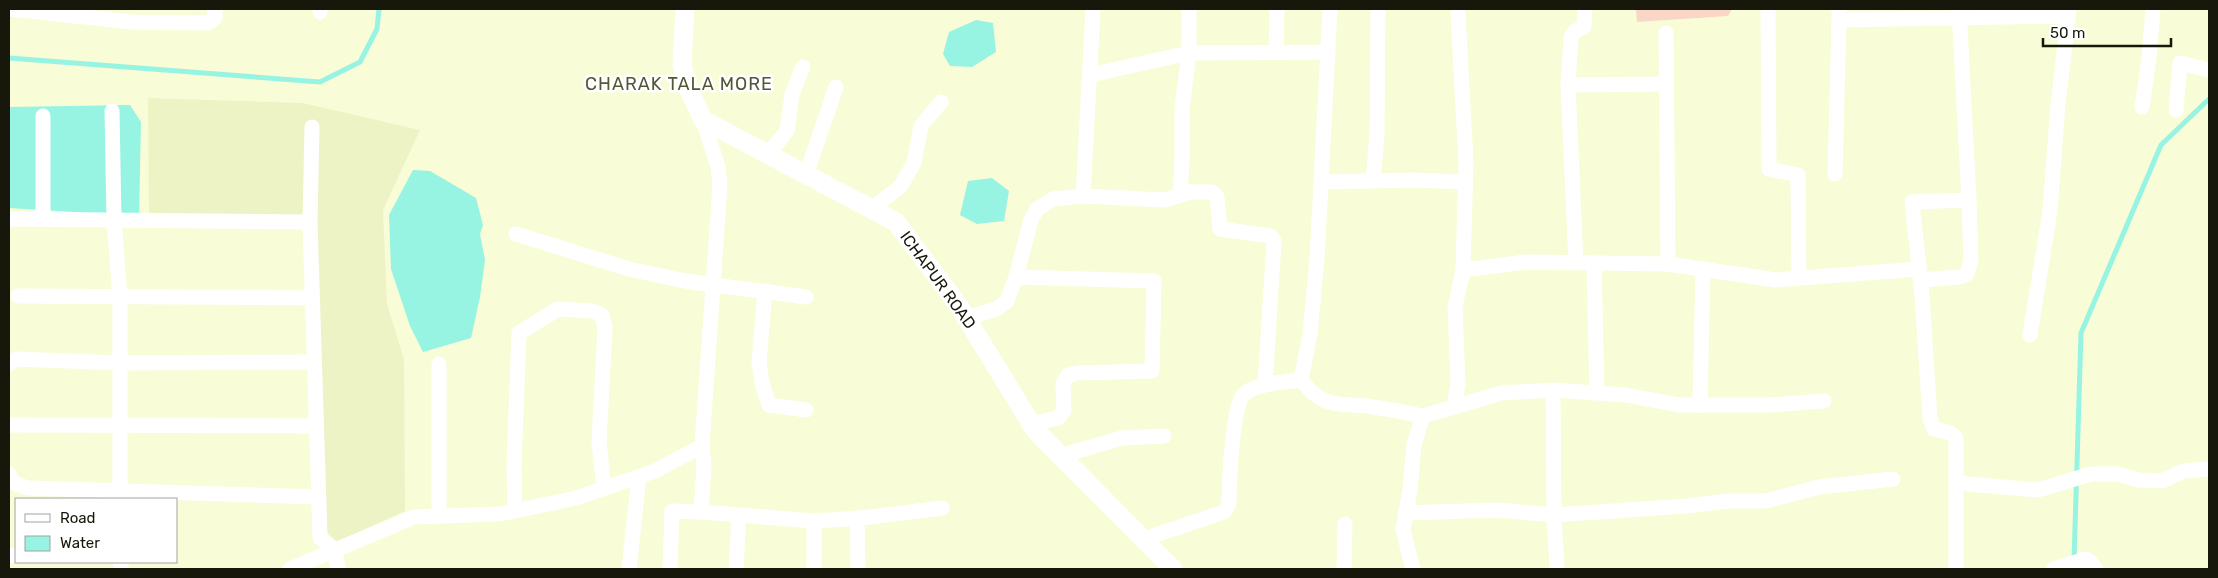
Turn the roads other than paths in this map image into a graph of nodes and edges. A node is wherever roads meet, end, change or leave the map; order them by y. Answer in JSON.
{"nodes":[{"id":1,"x":11,"y":9,"type":"edge"},
{"id":2,"x":215,"y":9,"type":"edge"},
{"id":3,"x":685,"y":9,"type":"edge"},
{"id":4,"x":1093,"y":9,"type":"edge"},
{"id":5,"x":1190,"y":9,"type":"edge"},
{"id":6,"x":1277,"y":9,"type":"edge"},
{"id":7,"x":1330,"y":9,"type":"edge"},
{"id":8,"x":1378,"y":9,"type":"edge"},
{"id":9,"x":1585,"y":9,"type":"edge"},
{"id":10,"x":1768,"y":9,"type":"edge"},
{"id":11,"x":2152,"y":9,"type":"edge"},
{"id":12,"x":2068,"y":12,"type":"edge"},
{"id":13,"x":1458,"y":14,"type":"dead end"},
{"id":14,"x":1839,"y":14,"type":"edge"},
{"id":15,"x":1959,"y":14,"type":"edge"},
{"id":16,"x":1666,"y":33,"type":"dead end"},
{"id":17,"x":1276,"y":51,"type":"junction"},
{"id":18,"x":1328,"y":52,"type":"junction"},
{"id":19,"x":1189,"y":53,"type":"junction"},
{"id":20,"x":803,"y":67,"type":"dead end"},
{"id":21,"x":2209,"y":70,"type":"edge"},
{"id":22,"x":1090,"y":75,"type":"junction"},
{"id":23,"x":1666,"y":84,"type":"junction"},
{"id":24,"x":1568,"y":85,"type":"junction"},
{"id":25,"x":836,"y":88,"type":"dead end"},
{"id":26,"x":940,"y":102,"type":"dead end"},
{"id":27,"x":2142,"y":107,"type":"dead end"},
{"id":28,"x":2176,"y":110,"type":"dead end"},
{"id":29,"x":112,"y":111,"type":"dead end"},
{"id":30,"x":43,"y":116,"type":"dead end"},
{"id":31,"x":703,"y":120,"type":"junction"},
{"id":32,"x":312,"y":127,"type":"dead end"},
{"id":33,"x":768,"y":154,"type":"junction"},
{"id":34,"x":1834,"y":174,"type":"dead end"},
{"id":35,"x":806,"y":175,"type":"junction"},
{"id":36,"x":1373,"y":181,"type":"junction"},
{"id":37,"x":1321,"y":182,"type":"junction"},
{"id":38,"x":1465,"y":182,"type":"junction"},
{"id":39,"x":1180,"y":195,"type":"junction"},
{"id":40,"x":1083,"y":196,"type":"junction"},
{"id":41,"x":1969,"y":200,"type":"junction"},
{"id":42,"x":871,"y":209,"type":"junction"},
{"id":43,"x":9,"y":219,"type":"edge"},
{"id":44,"x":43,"y":219,"type":"junction"},
{"id":45,"x":114,"y":220,"type":"junction"},
{"id":46,"x":310,"y":222,"type":"junction"},
{"id":47,"x":516,"y":234,"type":"dead end"},
{"id":48,"x":1576,"y":264,"type":"junction"},
{"id":49,"x":1594,"y":264,"type":"junction"},
{"id":50,"x":1668,"y":264,"type":"junction"},
{"id":51,"x":1703,"y":269,"type":"junction"},
{"id":52,"x":1463,"y":270,"type":"junction"},
{"id":53,"x":1920,"y":274,"type":"junction"},
{"id":54,"x":1016,"y":277,"type":"junction"},
{"id":55,"x":1799,"y":278,"type":"junction"},
{"id":56,"x":713,"y":283,"type":"junction"},
{"id":57,"x":765,"y":291,"type":"junction"},
{"id":58,"x":18,"y":296,"type":"dead end"},
{"id":59,"x":120,"y":296,"type":"junction"},
{"id":60,"x":806,"y":297,"type":"dead end"},
{"id":61,"x":311,"y":298,"type":"junction"},
{"id":62,"x":967,"y":318,"type":"junction"},
{"id":63,"x":2030,"y":335,"type":"dead end"},
{"id":64,"x":314,"y":362,"type":"junction"},
{"id":65,"x":120,"y":363,"type":"junction"},
{"id":66,"x":9,"y":364,"type":"edge"},
{"id":67,"x":439,"y":364,"type":"dead end"},
{"id":68,"x":1300,"y":380,"type":"junction"},
{"id":69,"x":1265,"y":385,"type":"junction"},
{"id":70,"x":1554,"y":390,"type":"junction"},
{"id":71,"x":1597,"y":393,"type":"junction"},
{"id":72,"x":1824,"y":401,"type":"dead end"},
{"id":73,"x":1700,"y":405,"type":"junction"},
{"id":74,"x":1454,"y":407,"type":"junction"},
{"id":75,"x":806,"y":410,"type":"dead end"},
{"id":76,"x":1423,"y":416,"type":"junction"},
{"id":77,"x":1031,"y":424,"type":"junction"},
{"id":78,"x":9,"y":425,"type":"edge"},
{"id":79,"x":316,"y":426,"type":"junction"},
{"id":80,"x":120,"y":427,"type":"junction"},
{"id":81,"x":1164,"y":436,"type":"dead end"},
{"id":82,"x":702,"y":446,"type":"junction"},
{"id":83,"x":1060,"y":456,"type":"junction"},
{"id":84,"x":2209,"y":469,"type":"edge"},
{"id":85,"x":9,"y":474,"type":"edge"},
{"id":86,"x":638,"y":477,"type":"junction"},
{"id":87,"x":1893,"y":479,"type":"dead end"},
{"id":88,"x":1957,"y":483,"type":"junction"},
{"id":89,"x":604,"y":488,"type":"junction"},
{"id":90,"x":120,"y":495,"type":"edge"},
{"id":91,"x":319,"y":497,"type":"junction"},
{"id":92,"x":942,"y":508,"type":"dead end"},
{"id":93,"x":515,"y":511,"type":"junction"},
{"id":94,"x":702,"y":512,"type":"junction"},
{"id":95,"x":1405,"y":514,"type":"junction"},
{"id":96,"x":1554,"y":514,"type":"junction"},
{"id":97,"x":740,"y":515,"type":"junction"},
{"id":98,"x":439,"y":516,"type":"junction"},
{"id":99,"x":857,"y":518,"type":"junction"},
{"id":100,"x":814,"y":521,"type":"junction"},
{"id":101,"x":1346,"y":524,"type":"dead end"},
{"id":102,"x":1144,"y":540,"type":"junction"},
{"id":103,"x":335,"y":550,"type":"junction"},
{"id":104,"x":2091,"y":564,"type":"edge"},
{"id":105,"x":2060,"y":567,"type":"edge"},
{"id":106,"x":290,"y":569,"type":"edge"},
{"id":107,"x":338,"y":569,"type":"edge"},
{"id":108,"x":630,"y":569,"type":"edge"},
{"id":109,"x":670,"y":569,"type":"edge"},
{"id":110,"x":736,"y":569,"type":"edge"},
{"id":111,"x":814,"y":569,"type":"edge"},
{"id":112,"x":858,"y":569,"type":"edge"},
{"id":113,"x":1173,"y":569,"type":"edge"},
{"id":114,"x":1344,"y":569,"type":"edge"},
{"id":115,"x":1413,"y":569,"type":"edge"},
{"id":116,"x":1557,"y":569,"type":"edge"},
{"id":117,"x":1956,"y":569,"type":"edge"}],
"edges":[{"from":1,"to":2,"type":"street"},
{"from":3,"to":31,"type":"street"},
{"from":4,"to":22,"type":"street"},
{"from":5,"to":19,"type":"street"},
{"from":6,"to":17,"type":"street"},
{"from":7,"to":18,"type":"street"},
{"from":8,"to":36,"type":"street"},
{"from":9,"to":24,"type":"street"},
{"from":10,"to":55,"type":"street"},
{"from":11,"to":27,"type":"street"},
{"from":12,"to":15,"type":"street"},
{"from":12,"to":63,"type":"street"},
{"from":13,"to":38,"type":"street"},
{"from":14,"to":15,"type":"street"},
{"from":14,"to":34,"type":"street"},
{"from":15,"to":41,"type":"street"},
{"from":16,"to":23,"type":"street"},
{"from":17,"to":18,"type":"street"},
{"from":17,"to":19,"type":"street"},
{"from":18,"to":37,"type":"street"},
{"from":19,"to":22,"type":"street"},
{"from":19,"to":39,"type":"street"},
{"from":20,"to":33,"type":"street"},
{"from":21,"to":28,"type":"street"},
{"from":22,"to":40,"type":"street"},
{"from":23,"to":24,"type":"street"},
{"from":23,"to":50,"type":"street"},
{"from":24,"to":48,"type":"street"},
{"from":25,"to":35,"type":"street"},
{"from":26,"to":42,"type":"street"},
{"from":29,"to":45,"type":"street"},
{"from":30,"to":44,"type":"street"},
{"from":31,"to":33,"type":"street","name":"ICHAPUR ROAD"},
{"from":31,"to":56,"type":"street"},
{"from":32,"to":46,"type":"street"},
{"from":33,"to":35,"type":"street","name":"ICHAPUR ROAD"},
{"from":35,"to":42,"type":"street","name":"ICHAPUR ROAD"},
{"from":36,"to":37,"type":"street"},
{"from":36,"to":38,"type":"street"},
{"from":37,"to":68,"type":"street"},
{"from":38,"to":52,"type":"street"},
{"from":39,"to":40,"type":"street"},
{"from":39,"to":69,"type":"street"},
{"from":40,"to":54,"type":"street"},
{"from":41,"to":53,"type":"street"},
{"from":41,"to":53,"type":"street"},
{"from":42,"to":62,"type":"street","name":"ICHAPUR ROAD"},
{"from":43,"to":44,"type":"street"},
{"from":44,"to":45,"type":"street"},
{"from":45,"to":46,"type":"street"},
{"from":45,"to":59,"type":"street"},
{"from":46,"to":61,"type":"street"},
{"from":47,"to":56,"type":"street"},
{"from":48,"to":49,"type":"street"},
{"from":48,"to":52,"type":"street"},
{"from":49,"to":50,"type":"street"},
{"from":49,"to":71,"type":"street"},
{"from":50,"to":51,"type":"street"},
{"from":51,"to":55,"type":"street"},
{"from":51,"to":73,"type":"street"},
{"from":52,"to":74,"type":"street"},
{"from":53,"to":55,"type":"street"},
{"from":53,"to":88,"type":"street"},
{"from":54,"to":62,"type":"street"},
{"from":54,"to":77,"type":"street"},
{"from":56,"to":57,"type":"street"},
{"from":56,"to":82,"type":"street"},
{"from":57,"to":60,"type":"street"},
{"from":57,"to":75,"type":"street"},
{"from":58,"to":59,"type":"street"},
{"from":59,"to":61,"type":"street"},
{"from":59,"to":65,"type":"street"},
{"from":61,"to":64,"type":"street"},
{"from":62,"to":77,"type":"street","name":"ICHAPUR ROAD"},
{"from":64,"to":65,"type":"street"},
{"from":64,"to":79,"type":"street"},
{"from":65,"to":66,"type":"street"},
{"from":65,"to":80,"type":"street"},
{"from":67,"to":98,"type":"street"},
{"from":68,"to":69,"type":"street"},
{"from":68,"to":76,"type":"street"},
{"from":69,"to":102,"type":"street"},
{"from":70,"to":71,"type":"street"},
{"from":70,"to":74,"type":"street"},
{"from":70,"to":96,"type":"street"},
{"from":71,"to":73,"type":"street"},
{"from":72,"to":73,"type":"street"},
{"from":74,"to":76,"type":"street"},
{"from":76,"to":95,"type":"street"},
{"from":77,"to":83,"type":"street","name":"ICHAPUR ROAD"},
{"from":78,"to":80,"type":"street"},
{"from":79,"to":80,"type":"street"},
{"from":79,"to":91,"type":"street"},
{"from":80,"to":90,"type":"street"},
{"from":81,"to":83,"type":"street"},
{"from":82,"to":86,"type":"street"},
{"from":82,"to":94,"type":"street"},
{"from":83,"to":102,"type":"street","name":"ICHAPUR ROAD"},
{"from":84,"to":88,"type":"street"},
{"from":85,"to":90,"type":"street"},
{"from":86,"to":89,"type":"street"},
{"from":86,"to":108,"type":"street"},
{"from":87,"to":96,"type":"street"},
{"from":88,"to":117,"type":"street"},
{"from":89,"to":93,"type":"street"},
{"from":89,"to":93,"type":"street"},
{"from":90,"to":91,"type":"street"},
{"from":91,"to":103,"type":"street"},
{"from":92,"to":99,"type":"street"},
{"from":93,"to":98,"type":"street"},
{"from":94,"to":97,"type":"street"},
{"from":94,"to":109,"type":"street"},
{"from":95,"to":96,"type":"street"},
{"from":95,"to":115,"type":"street"},
{"from":96,"to":116,"type":"street"},
{"from":97,"to":100,"type":"street"},
{"from":97,"to":110,"type":"street"},
{"from":98,"to":103,"type":"street"},
{"from":99,"to":100,"type":"street"},
{"from":99,"to":112,"type":"street"},
{"from":100,"to":111,"type":"street"},
{"from":101,"to":114,"type":"street"},
{"from":102,"to":113,"type":"street","name":"ICHAPUR ROAD"},
{"from":103,"to":106,"type":"street"},
{"from":103,"to":107,"type":"street"},
{"from":104,"to":105,"type":"street"}]}
